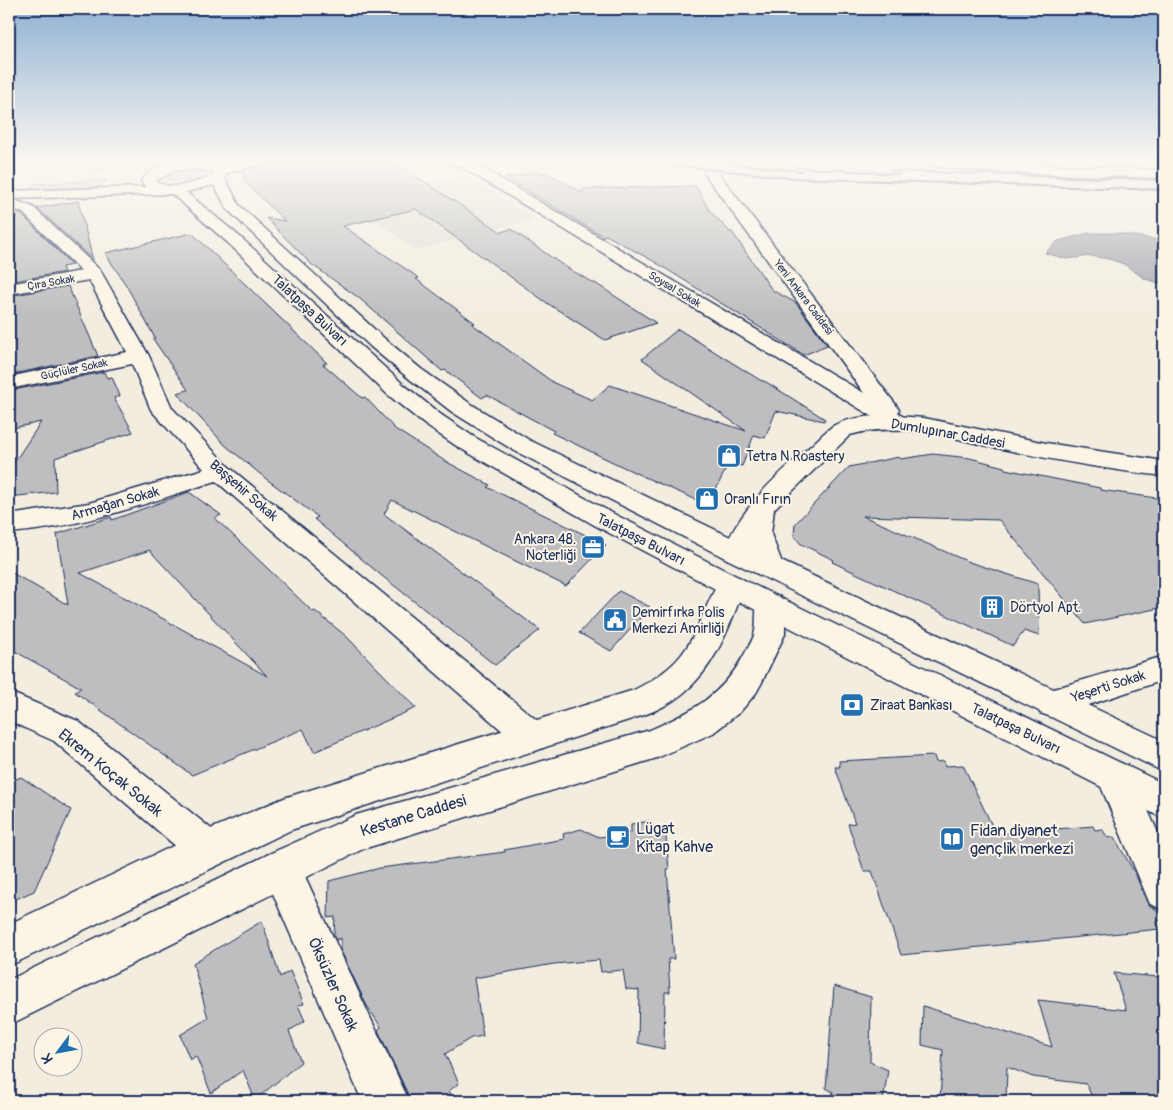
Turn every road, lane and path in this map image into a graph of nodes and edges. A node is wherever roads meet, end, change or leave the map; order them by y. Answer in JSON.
{"nodes":[{"id":1,"x":31,"y":213,"type":"edge"},
{"id":2,"x":199,"y":213,"type":"edge"},
{"id":3,"x":239,"y":213,"type":"edge"},
{"id":4,"x":547,"y":213,"type":"edge"},
{"id":5,"x":740,"y":213,"type":"edge"},
{"id":6,"x":94,"y":274,"type":"junction"},
{"id":7,"x":9,"y":290,"type":"edge"},
{"id":8,"x":140,"y":356,"type":"junction"},
{"id":9,"x":9,"y":383,"type":"edge"},
{"id":10,"x":896,"y":421,"type":"junction"},
{"id":11,"x":1164,"y":469,"type":"edge"},
{"id":12,"x":220,"y":472,"type":"junction"},
{"id":13,"x":762,"y":506,"type":"junction"},
{"id":14,"x":9,"y":524,"type":"edge"},
{"id":15,"x":770,"y":568,"type":"junction"},
{"id":16,"x":734,"y":569,"type":"junction"},
{"id":17,"x":770,"y":605,"type":"junction"},
{"id":18,"x":1164,"y":668,"type":"edge"},
{"id":19,"x":1052,"y":703,"type":"junction"},
{"id":20,"x":9,"y":706,"type":"edge"},
{"id":21,"x":533,"y":737,"type":"junction"},
{"id":22,"x":1164,"y":756,"type":"edge"},
{"id":23,"x":1115,"y":777,"type":"junction"},
{"id":24,"x":1164,"y":802,"type":"edge"},
{"id":25,"x":207,"y":849,"type":"junction"},
{"id":26,"x":281,"y":868,"type":"junction"},
{"id":27,"x":1164,"y":890,"type":"edge"},
{"id":28,"x":9,"y":945,"type":"edge"},
{"id":29,"x":9,"y":1003,"type":"edge"},
{"id":30,"x":386,"y":1101,"type":"edge"}],
"edges":[{"from":1,"to":6,"type":"main road","name":"Başşehir Sokak"},
{"from":2,"to":16,"type":"main road","name":"Talatpaşa Bulvarı"},
{"from":3,"to":16,"type":"main road","name":"Talatpaşa Bulvarı"},
{"from":4,"to":10,"type":"main road","name":"Soysal Sokak"},
{"from":5,"to":10,"type":"main road","name":"Yeni Ankara Caddesi"},
{"from":6,"to":7,"type":"main road","name":"Çıra Sokak"},
{"from":6,"to":8,"type":"main road","name":"Başşehir Sokak"},
{"from":8,"to":9,"type":"main road","name":"Güçlüler Sokak"},
{"from":8,"to":12,"type":"main road","name":"Başşehir Sokak"},
{"from":10,"to":11,"type":"main road","name":"Dumlupınar Caddesi"},
{"from":10,"to":13,"type":"main road","name":"Dumlupınar Caddesi"},
{"from":12,"to":14,"type":"main road","name":"Armağan Sokak"},
{"from":12,"to":21,"type":"main road","name":"Başşehir Sokak"},
{"from":13,"to":15,"type":"main road"},
{"from":13,"to":16,"type":"main road","name":"Dumlupınar Caddesi"},
{"from":15,"to":16,"type":"main road","name":"Talatpaşa Bulvarı"},
{"from":15,"to":17,"type":"main road","name":"Kestane Caddesi"},
{"from":15,"to":19,"type":"main road","name":"Talatpaşa Bulvarı"},
{"from":16,"to":17,"type":"main road","name":"Talatpaşa Bulvarı"},
{"from":16,"to":21,"type":"main road"},
{"from":17,"to":23,"type":"main road","name":"Talatpaşa Bulvarı"},
{"from":17,"to":26,"type":"main road","name":"Kestane Caddesi"},
{"from":18,"to":19,"type":"main road","name":"Yeşerti Sokak"},
{"from":19,"to":22,"type":"main road","name":"Talatpaşa Bulvarı"},
{"from":20,"to":25,"type":"main road","name":"Ekrem Koçak Sokak"},
{"from":21,"to":25,"type":"main road"},
{"from":23,"to":24,"type":"main road","name":"Talatpaşa Bulvarı"},
{"from":23,"to":27,"type":"main road"},
{"from":25,"to":28,"type":"main road"},
{"from":26,"to":29,"type":"main road","name":"Kestane Caddesi"},
{"from":26,"to":30,"type":"main road","name":"Öksüzler Sokak"}]}
